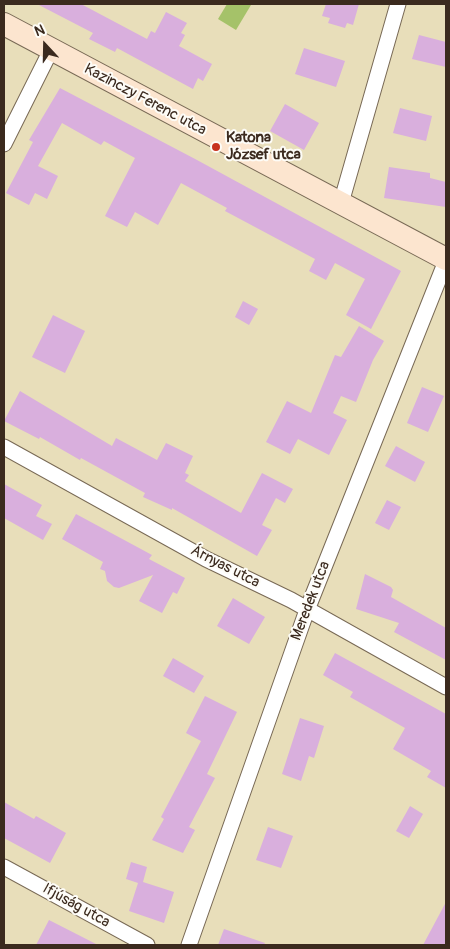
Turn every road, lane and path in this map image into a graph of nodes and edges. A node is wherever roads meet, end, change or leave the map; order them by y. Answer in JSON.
{"nodes":[{"id":1,"x":398,"y":4,"type":"edge"},
{"id":2,"x":4,"y":24,"type":"edge"},
{"id":3,"x":51,"y":50,"type":"junction"},
{"id":4,"x":4,"y":144,"type":"edge"},
{"id":5,"x":341,"y":203,"type":"junction"},
{"id":6,"x":446,"y":260,"type":"edge"},
{"id":7,"x":4,"y":448,"type":"edge"},
{"id":8,"x":307,"y":610,"type":"junction"},
{"id":9,"x":446,"y":687,"type":"edge"},
{"id":10,"x":4,"y":867,"type":"edge"},
{"id":11,"x":147,"y":945,"type":"edge"},
{"id":12,"x":190,"y":945,"type":"edge"}],
"edges":[{"from":1,"to":5,"type":"street"},
{"from":2,"to":3,"type":"street","name":"Kazinczy Ferenc utca"},
{"from":3,"to":4,"type":"street"},
{"from":3,"to":5,"type":"street","name":"Kazinczy Ferenc utca"},
{"from":5,"to":6,"type":"street","name":"Kazinczy Ferenc utca"},
{"from":6,"to":8,"type":"street","name":"Meredek utca"},
{"from":7,"to":8,"type":"street","name":"Árnyas utca"},
{"from":8,"to":9,"type":"street","name":"Árnyas utca"},
{"from":8,"to":12,"type":"street","name":"Meredek utca"},
{"from":10,"to":11,"type":"street","name":"Ifjúság utca"}]}
